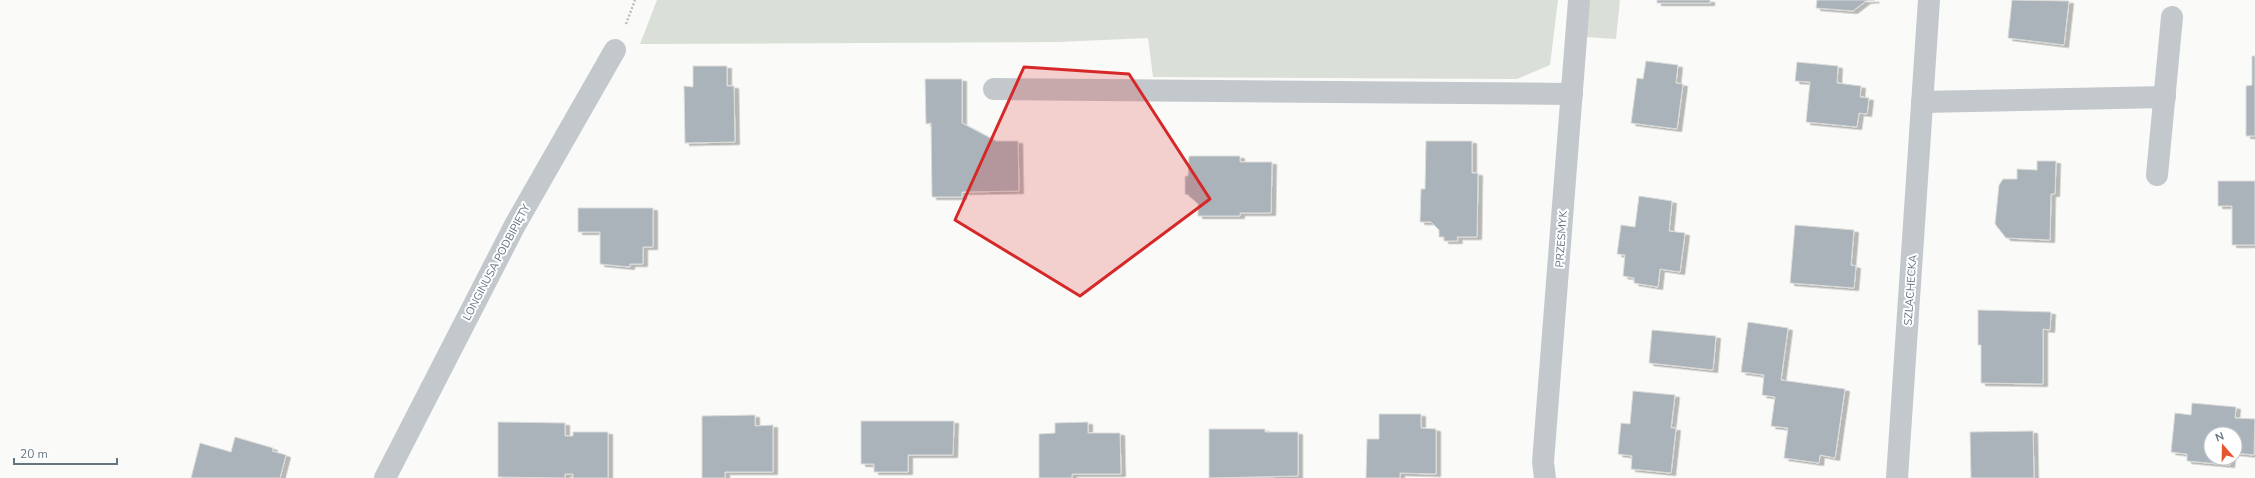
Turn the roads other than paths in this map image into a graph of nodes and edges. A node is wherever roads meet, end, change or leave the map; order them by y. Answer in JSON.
{"nodes":[{"id":1,"x":1579,"y":0,"type":"edge"},
{"id":2,"x":1928,"y":0,"type":"edge"},
{"id":3,"x":2172,"y":18,"type":"dead end"},
{"id":4,"x":615,"y":50,"type":"dead end"},
{"id":5,"x":994,"y":89,"type":"dead end"},
{"id":6,"x":1572,"y":94,"type":"junction"},
{"id":7,"x":2165,"y":97,"type":"junction"},
{"id":8,"x":1922,"y":102,"type":"junction"},
{"id":9,"x":2157,"y":175,"type":"dead end"},
{"id":10,"x":384,"y":478,"type":"edge"},
{"id":11,"x":1545,"y":478,"type":"edge"},
{"id":12,"x":1897,"y":478,"type":"edge"}],
"edges":[{"from":1,"to":6,"type":"street","name":"PRZESMYK"},
{"from":2,"to":8,"type":"street","name":"SZLACHECKA"},
{"from":3,"to":7,"type":"street"},
{"from":4,"to":10,"type":"street","name":"LONGINUSA PODBIPIĘTY"},
{"from":5,"to":6,"type":"street"},
{"from":6,"to":11,"type":"street","name":"PRZESMYK"},
{"from":7,"to":8,"type":"street"},
{"from":7,"to":9,"type":"street"},
{"from":8,"to":12,"type":"street","name":"SZLACHECKA"}]}
